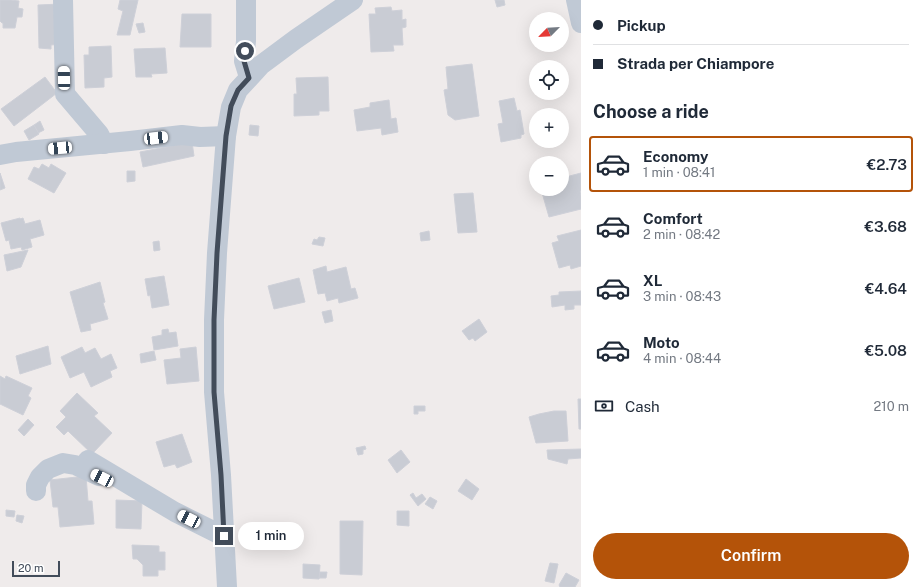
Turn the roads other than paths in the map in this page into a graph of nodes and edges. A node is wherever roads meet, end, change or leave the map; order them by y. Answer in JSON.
{"nodes":[{"id":1,"x":63,"y":0,"type":"edge"},
{"id":2,"x":246,"y":0,"type":"edge"},
{"id":3,"x":353,"y":0,"type":"edge"},
{"id":4,"x":576,"y":0,"type":"edge"},
{"id":5,"x":581,"y":23,"type":"edge"},
{"id":6,"x":249,"y":78,"type":"junction"},
{"id":7,"x":226,"y":136,"type":"junction"},
{"id":8,"x":104,"y":144,"type":"junction"},
{"id":9,"x":0,"y":155,"type":"edge"},
{"id":10,"x":88,"y":460,"type":"dead end"},
{"id":11,"x":112,"y":475,"type":"junction"},
{"id":12,"x":36,"y":491,"type":"dead end"},
{"id":13,"x":224,"y":536,"type":"junction"},
{"id":14,"x":227,"y":587,"type":"edge"}],
"edges":[{"from":1,"to":8,"type":"street"},
{"from":2,"to":6,"type":"street"},
{"from":3,"to":6,"type":"street"},
{"from":4,"to":5,"type":"street"},
{"from":6,"to":7,"type":"street"},
{"from":7,"to":8,"type":"street"},
{"from":7,"to":13,"type":"street"},
{"from":8,"to":9,"type":"street"},
{"from":10,"to":11,"type":"street"},
{"from":11,"to":12,"type":"street"},
{"from":11,"to":13,"type":"street"},
{"from":13,"to":14,"type":"street"}]}
